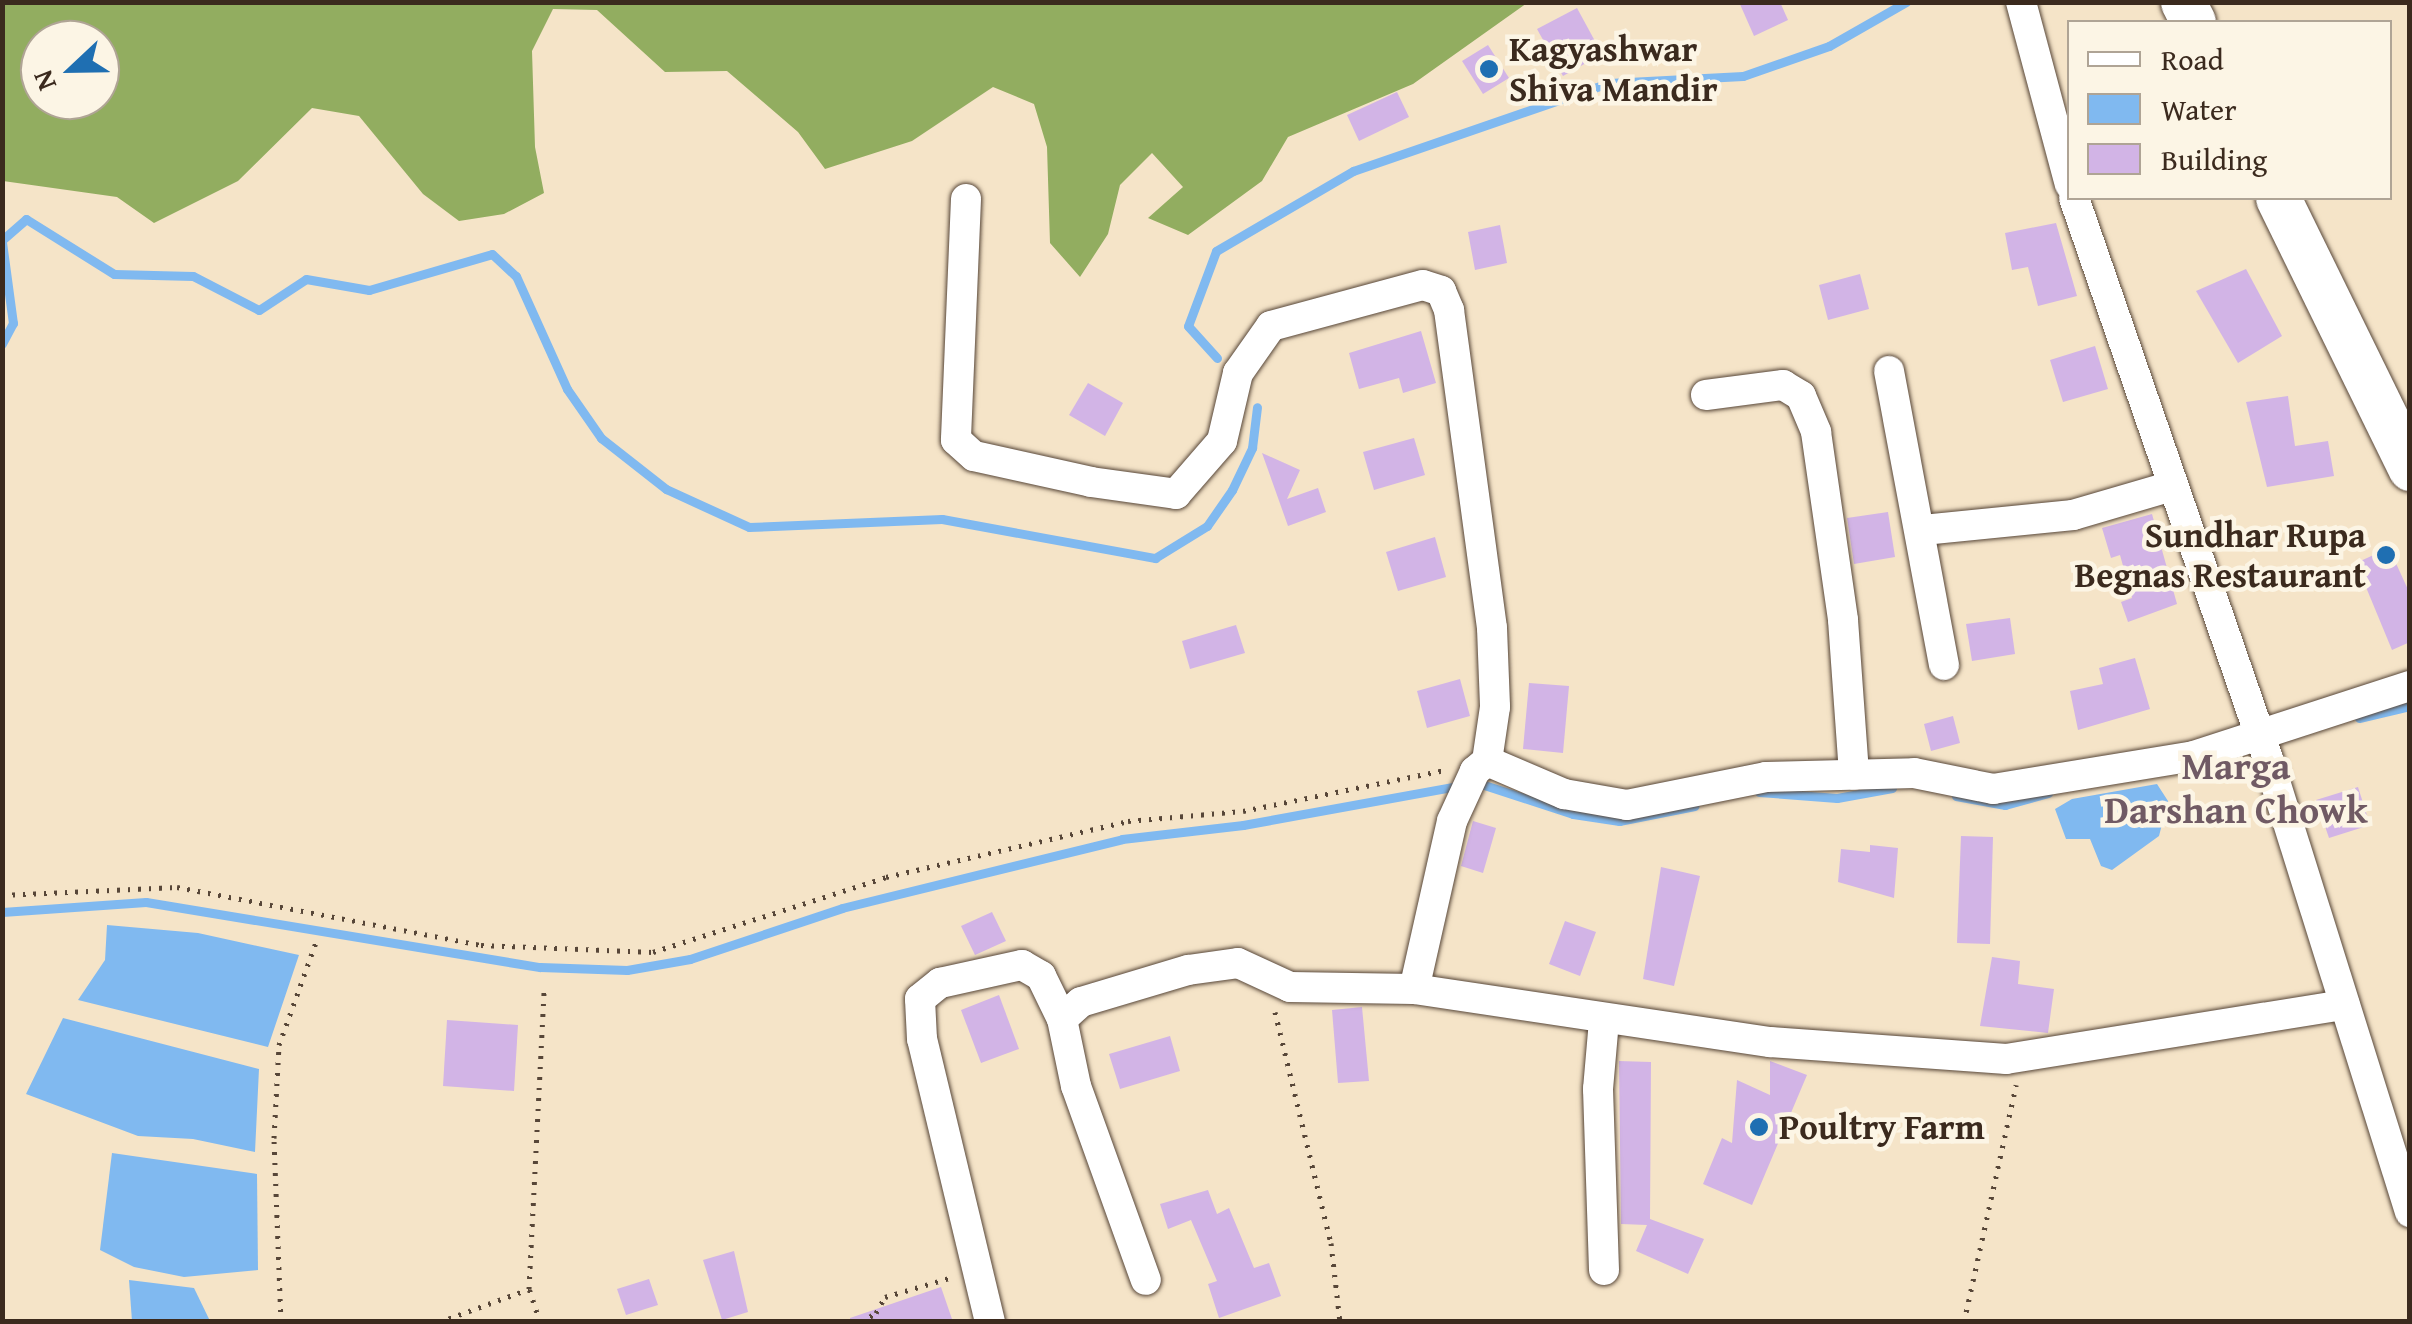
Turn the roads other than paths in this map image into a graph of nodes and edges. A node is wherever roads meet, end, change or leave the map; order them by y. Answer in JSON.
{"nodes":[{"id":1,"x":2021,"y":2,"type":"edge"},
{"id":2,"x":2067,"y":174,"type":"edge"},
{"id":3,"x":966,"y":199,"type":"dead end"},
{"id":4,"x":2075,"y":200,"type":"edge"},
{"id":5,"x":2279,"y":200,"type":"edge"},
{"id":6,"x":1889,"y":370,"type":"dead end"},
{"id":7,"x":1706,"y":396,"type":"dead end"},
{"id":8,"x":2410,"y":468,"type":"edge"},
{"id":9,"x":2170,"y":488,"type":"junction"},
{"id":10,"x":1923,"y":530,"type":"junction"},
{"id":11,"x":1944,"y":666,"type":"dead end"},
{"id":12,"x":2410,"y":686,"type":"edge"},
{"id":13,"x":2264,"y":748,"type":"junction"},
{"id":14,"x":1474,"y":775,"type":"junction"},
{"id":15,"x":1854,"y":775,"type":"junction"},
{"id":16,"x":1414,"y":989,"type":"junction"},
{"id":17,"x":2344,"y":1005,"type":"junction"},
{"id":18,"x":1062,"y":1019,"type":"junction"},
{"id":19,"x":1604,"y":1020,"type":"junction"},
{"id":20,"x":2410,"y":1212,"type":"edge"},
{"id":21,"x":1604,"y":1270,"type":"dead end"},
{"id":22,"x":1146,"y":1280,"type":"dead end"},
{"id":23,"x":990,"y":1322,"type":"edge"}],
"edges":[{"from":1,"to":2,"type":"street"},
{"from":3,"to":14,"type":"street"},
{"from":4,"to":9,"type":"street"},
{"from":5,"to":8,"type":"main road"},
{"from":6,"to":10,"type":"street"},
{"from":7,"to":15,"type":"street"},
{"from":9,"to":10,"type":"street"},
{"from":9,"to":13,"type":"street"},
{"from":10,"to":11,"type":"street"},
{"from":12,"to":13,"type":"street"},
{"from":13,"to":15,"type":"street"},
{"from":13,"to":17,"type":"street"},
{"from":14,"to":15,"type":"street"},
{"from":14,"to":16,"type":"street"},
{"from":16,"to":18,"type":"street"},
{"from":16,"to":19,"type":"street"},
{"from":17,"to":19,"type":"street"},
{"from":17,"to":20,"type":"street"},
{"from":18,"to":22,"type":"street"},
{"from":18,"to":23,"type":"street"},
{"from":19,"to":21,"type":"street"}]}
